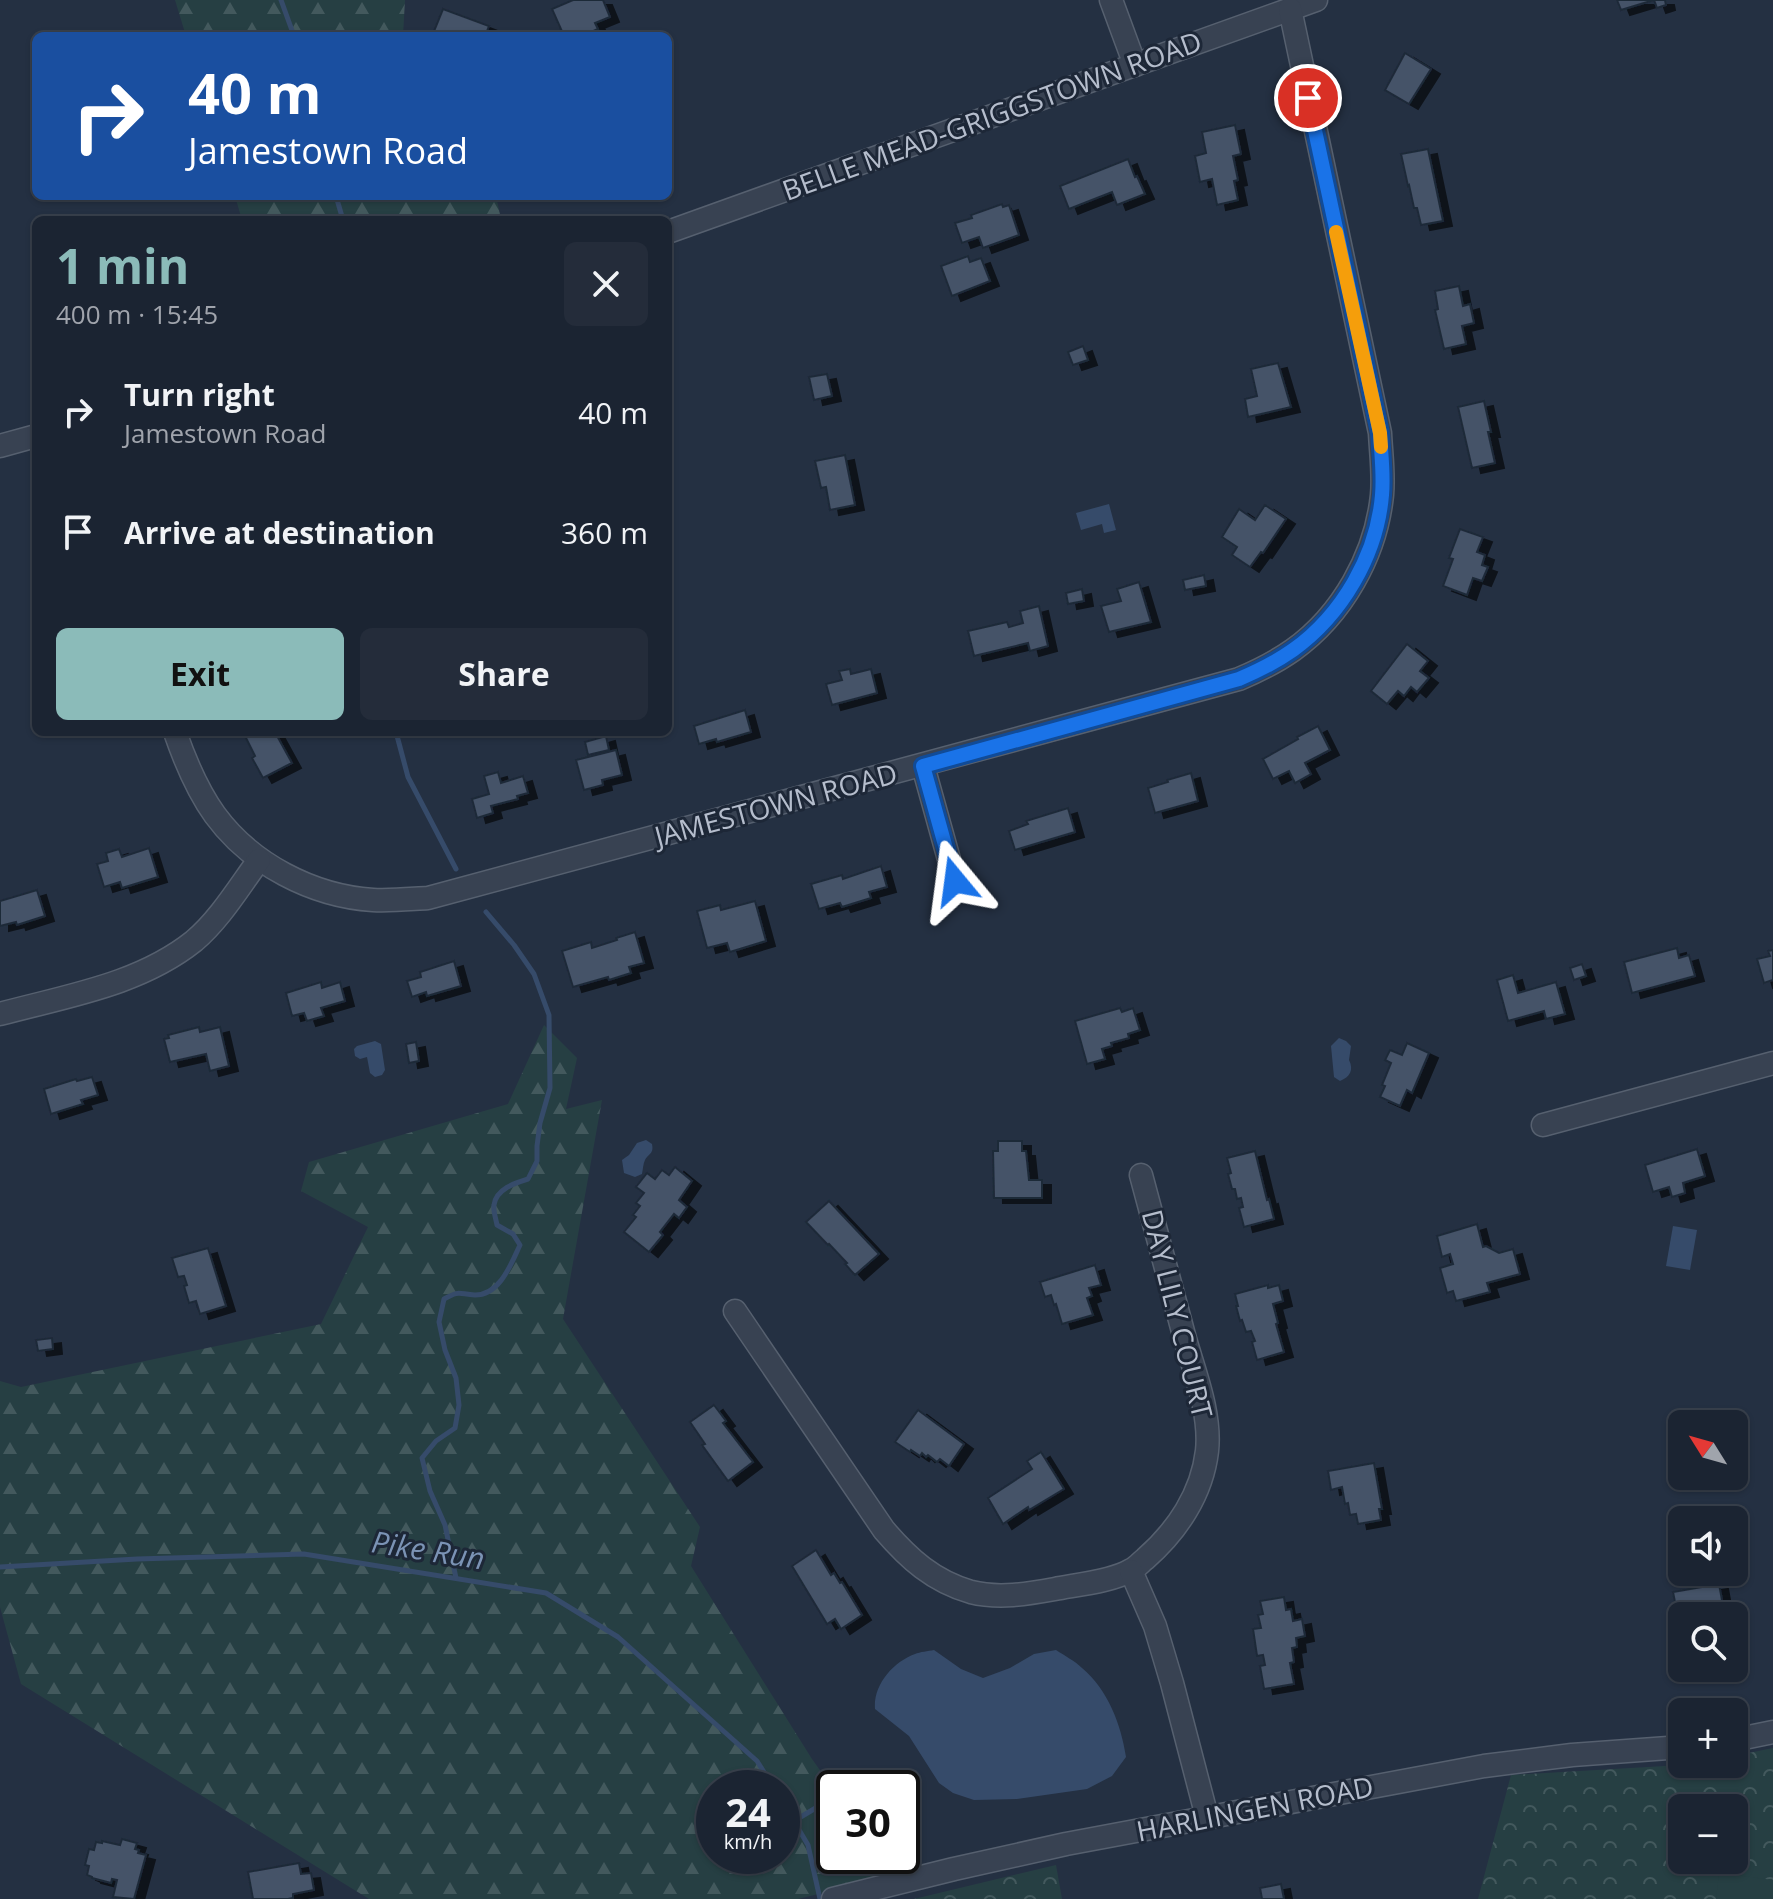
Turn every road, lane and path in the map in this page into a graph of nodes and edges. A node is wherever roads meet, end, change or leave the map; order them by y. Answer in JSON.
{"nodes":[{"id":1,"x":1111,"y":0,"type":"edge"},
{"id":2,"x":1316,"y":0,"type":"edge"},
{"id":3,"x":1290,"y":9,"type":"junction"},
{"id":4,"x":1135,"y":65,"type":"junction"},
{"id":5,"x":672,"y":231,"type":"edge"},
{"id":6,"x":32,"y":437,"type":"edge"},
{"id":7,"x":0,"y":446,"type":"edge"},
{"id":8,"x":176,"y":736,"type":"edge"},
{"id":9,"x":923,"y":766,"type":"junction"},
{"id":10,"x":259,"y":860,"type":"junction"},
{"id":11,"x":955,"y":881,"type":"dead end"},
{"id":12,"x":0,"y":1014,"type":"edge"},
{"id":13,"x":1773,"y":1063,"type":"edge"},
{"id":14,"x":1543,"y":1125,"type":"dead end"},
{"id":15,"x":1141,"y":1175,"type":"dead end"},
{"id":16,"x":735,"y":1311,"type":"dead end"},
{"id":17,"x":1131,"y":1571,"type":"junction"},
{"id":18,"x":1773,"y":1732,"type":"edge"},
{"id":19,"x":1748,"y":1737,"type":"edge"},
{"id":20,"x":1668,"y":1748,"type":"edge"},
{"id":21,"x":1207,"y":1817,"type":"junction"},
{"id":22,"x":841,"y":1897,"type":"edge"}],
"edges":[{"from":1,"to":4,"type":"street"},
{"from":2,"to":3,"type":"street","name":"BELLE MEAD-GRIGGSTOWN ROAD"},
{"from":3,"to":4,"type":"street","name":"BELLE MEAD-GRIGGSTOWN ROAD"},
{"from":3,"to":9,"type":"street","name":"JAMESTOWN ROAD"},
{"from":4,"to":5,"type":"street","name":"BELLE MEAD-GRIGGSTOWN ROAD"},
{"from":6,"to":7,"type":"street"},
{"from":8,"to":10,"type":"street","name":"JAMESTOWN ROAD"},
{"from":9,"to":10,"type":"street","name":"JAMESTOWN ROAD"},
{"from":9,"to":11,"type":"street"},
{"from":10,"to":12,"type":"street"},
{"from":13,"to":14,"type":"street"},
{"from":15,"to":17,"type":"street","name":"DAY LILY COURT"},
{"from":16,"to":17,"type":"street"},
{"from":17,"to":21,"type":"street"},
{"from":18,"to":19,"type":"street"},
{"from":20,"to":21,"type":"street","name":"HARLINGEN ROAD"},
{"from":21,"to":22,"type":"street","name":"HARLINGEN ROAD"}]}
